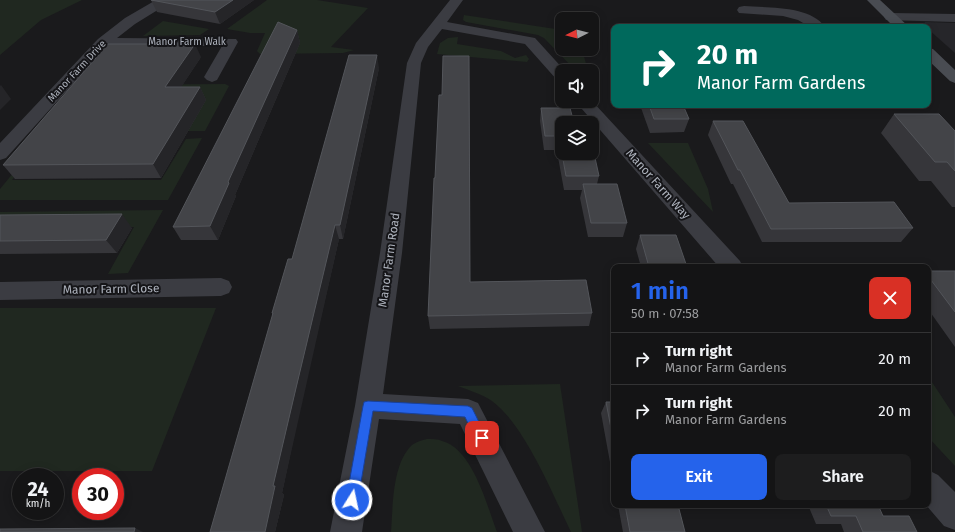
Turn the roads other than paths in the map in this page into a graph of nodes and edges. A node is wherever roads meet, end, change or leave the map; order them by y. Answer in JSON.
{"nodes":[{"id":1,"x":165,"y":0,"type":"edge"},
{"id":2,"x":457,"y":0,"type":"edge"},
{"id":3,"x":874,"y":0,"type":"edge"},
{"id":4,"x":744,"y":10,"type":"dead end"},
{"id":5,"x":891,"y":16,"type":"junction"},
{"id":6,"x":955,"y":18,"type":"edge"},
{"id":7,"x":438,"y":24,"type":"junction"},
{"id":8,"x":814,"y":24,"type":"edge"},
{"id":9,"x":899,"y":24,"type":"edge"},
{"id":10,"x":103,"y":42,"type":"junction"},
{"id":11,"x":931,"y":58,"type":"edge"},
{"id":12,"x":555,"y":69,"type":"edge"},
{"id":13,"x":212,"y":77,"type":"dead end"},
{"id":14,"x":955,"y":78,"type":"edge"},
{"id":15,"x":590,"y":108,"type":"edge"},
{"id":16,"x":0,"y":154,"type":"edge"},
{"id":17,"x":729,"y":264,"type":"edge"},
{"id":18,"x":221,"y":288,"type":"dead end"},
{"id":19,"x":0,"y":291,"type":"edge"},
{"id":20,"x":368,"y":406,"type":"junction"},
{"id":21,"x":931,"y":487,"type":"edge"},
{"id":22,"x":955,"y":515,"type":"edge"},
{"id":23,"x":346,"y":532,"type":"edge"},
{"id":24,"x":529,"y":532,"type":"edge"}],
"edges":[{"from":1,"to":10,"type":"street","name":"Manor Farm Drive"},
{"from":2,"to":7,"type":"street","name":"Manor Farm Road"},
{"from":3,"to":5,"type":"street"},
{"from":4,"to":8,"type":"street"},
{"from":5,"to":6,"type":"street"},
{"from":5,"to":9,"type":"street"},
{"from":7,"to":12,"type":"street"},
{"from":7,"to":20,"type":"street","name":"Manor Farm Road"},
{"from":10,"to":13,"type":"street","name":"Manor Farm Walk"},
{"from":10,"to":16,"type":"street","name":"Manor Farm Drive"},
{"from":11,"to":14,"type":"street"},
{"from":15,"to":17,"type":"street","name":"Manor Farm Way"},
{"from":18,"to":19,"type":"street","name":"Manor Farm Close"},
{"from":20,"to":23,"type":"street","name":"Manor Farm Road"},
{"from":20,"to":24,"type":"street"},
{"from":21,"to":22,"type":"street"}]}
